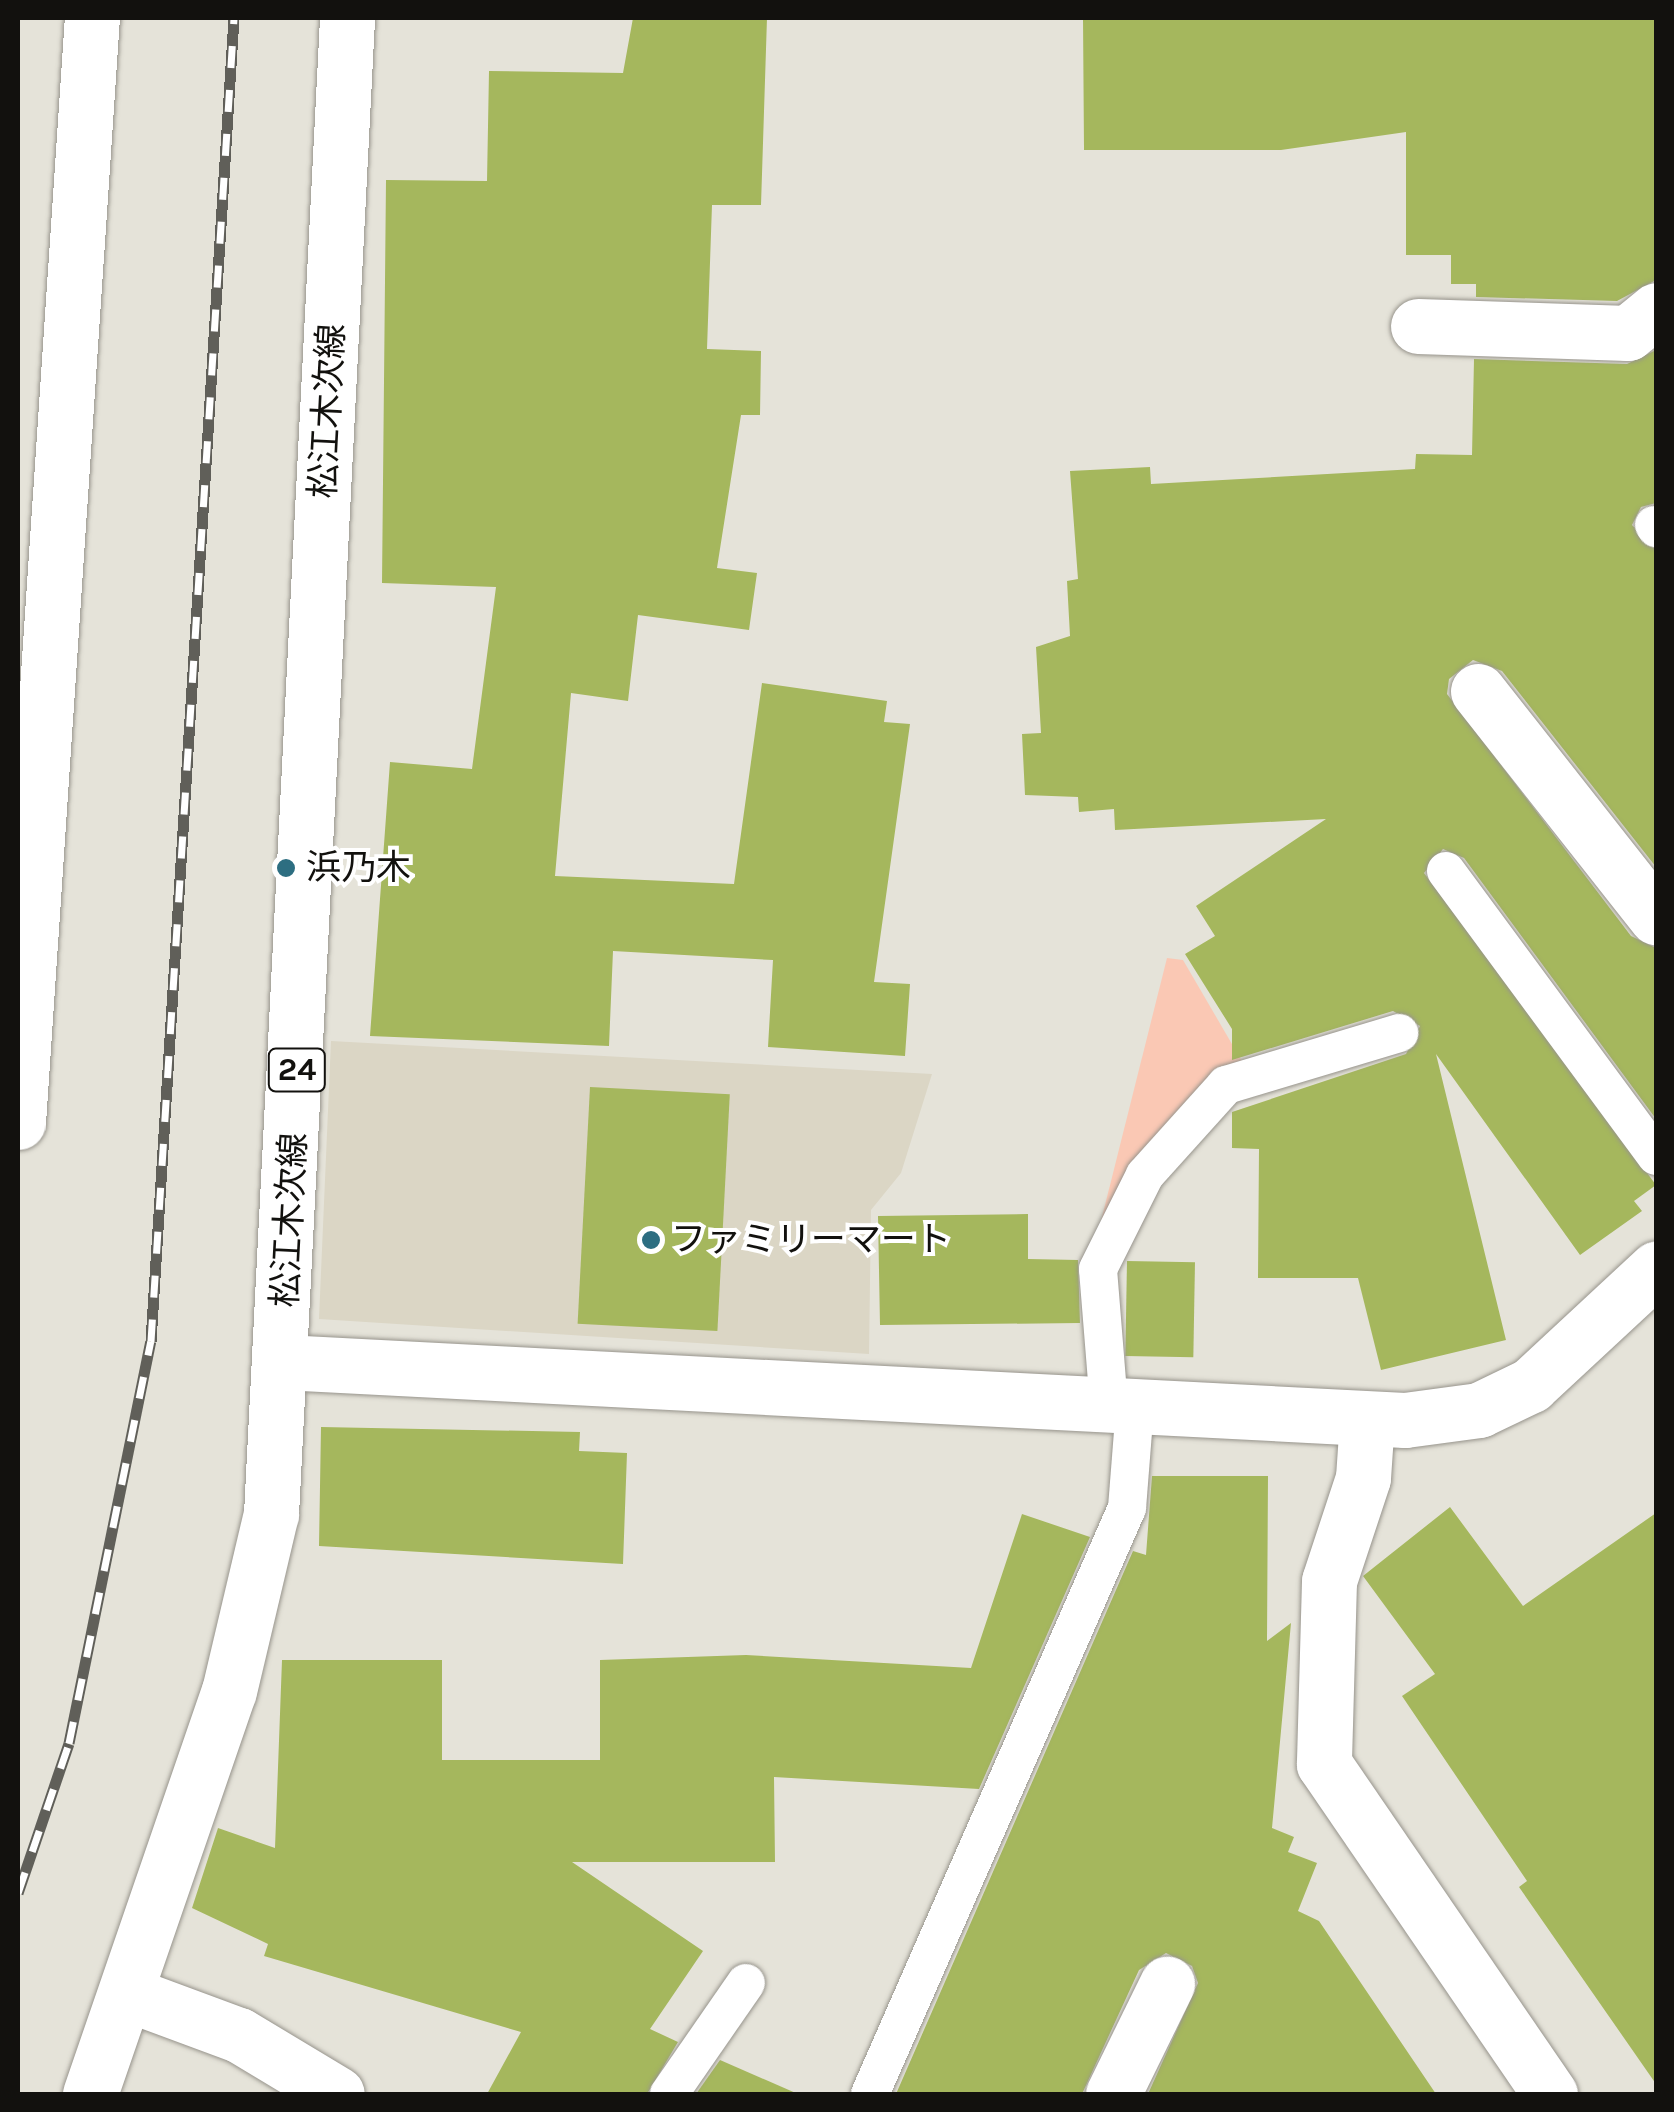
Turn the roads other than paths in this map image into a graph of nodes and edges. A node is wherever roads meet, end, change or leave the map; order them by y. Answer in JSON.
{"nodes":[{"id":1,"x":92,"y":18,"type":"edge"},
{"id":2,"x":346,"y":18,"type":"edge"},
{"id":3,"x":1656,"y":310,"type":"edge"},
{"id":4,"x":1418,"y":326,"type":"dead end"},
{"id":5,"x":1478,"y":691,"type":"dead end"},
{"id":6,"x":1446,"y":871,"type":"dead end"},
{"id":7,"x":1656,"y":917,"type":"edge"},
{"id":8,"x":24,"y":1011,"type":"edge"},
{"id":9,"x":1399,"y":1033,"type":"dead end"},
{"id":10,"x":18,"y":1122,"type":"edge"},
{"id":11,"x":1656,"y":1156,"type":"edge"},
{"id":12,"x":1656,"y":1269,"type":"edge"},
{"id":13,"x":283,"y":1362,"type":"junction"},
{"id":14,"x":1122,"y":1406,"type":"junction"},
{"id":15,"x":1367,"y":1419,"type":"junction"},
{"id":16,"x":746,"y":1983,"type":"dead end"},
{"id":17,"x":1166,"y":1984,"type":"dead end"},
{"id":18,"x":128,"y":1994,"type":"junction"},
{"id":19,"x":90,"y":2094,"type":"edge"},
{"id":20,"x":337,"y":2094,"type":"edge"},
{"id":21,"x":669,"y":2094,"type":"edge"},
{"id":22,"x":870,"y":2094,"type":"edge"},
{"id":23,"x":1114,"y":2094,"type":"edge"},
{"id":24,"x":1550,"y":2094,"type":"edge"}],
"edges":[{"from":1,"to":8,"type":"street"},
{"from":2,"to":13,"type":"street","name":"松江木次線","number":"24"},
{"from":3,"to":4,"type":"street"},
{"from":5,"to":7,"type":"street"},
{"from":6,"to":11,"type":"lane"},
{"from":8,"to":10,"type":"street"},
{"from":9,"to":14,"type":"lane"},
{"from":12,"to":15,"type":"street"},
{"from":13,"to":14,"type":"street"},
{"from":13,"to":18,"type":"street","name":"松江木次線","number":"24"},
{"from":14,"to":15,"type":"street"},
{"from":14,"to":22,"type":"lane"},
{"from":15,"to":24,"type":"street"},
{"from":16,"to":21,"type":"lane"},
{"from":17,"to":23,"type":"street"},
{"from":18,"to":19,"type":"street","name":"松江木次線","number":"24"},
{"from":18,"to":20,"type":"street"}]}
